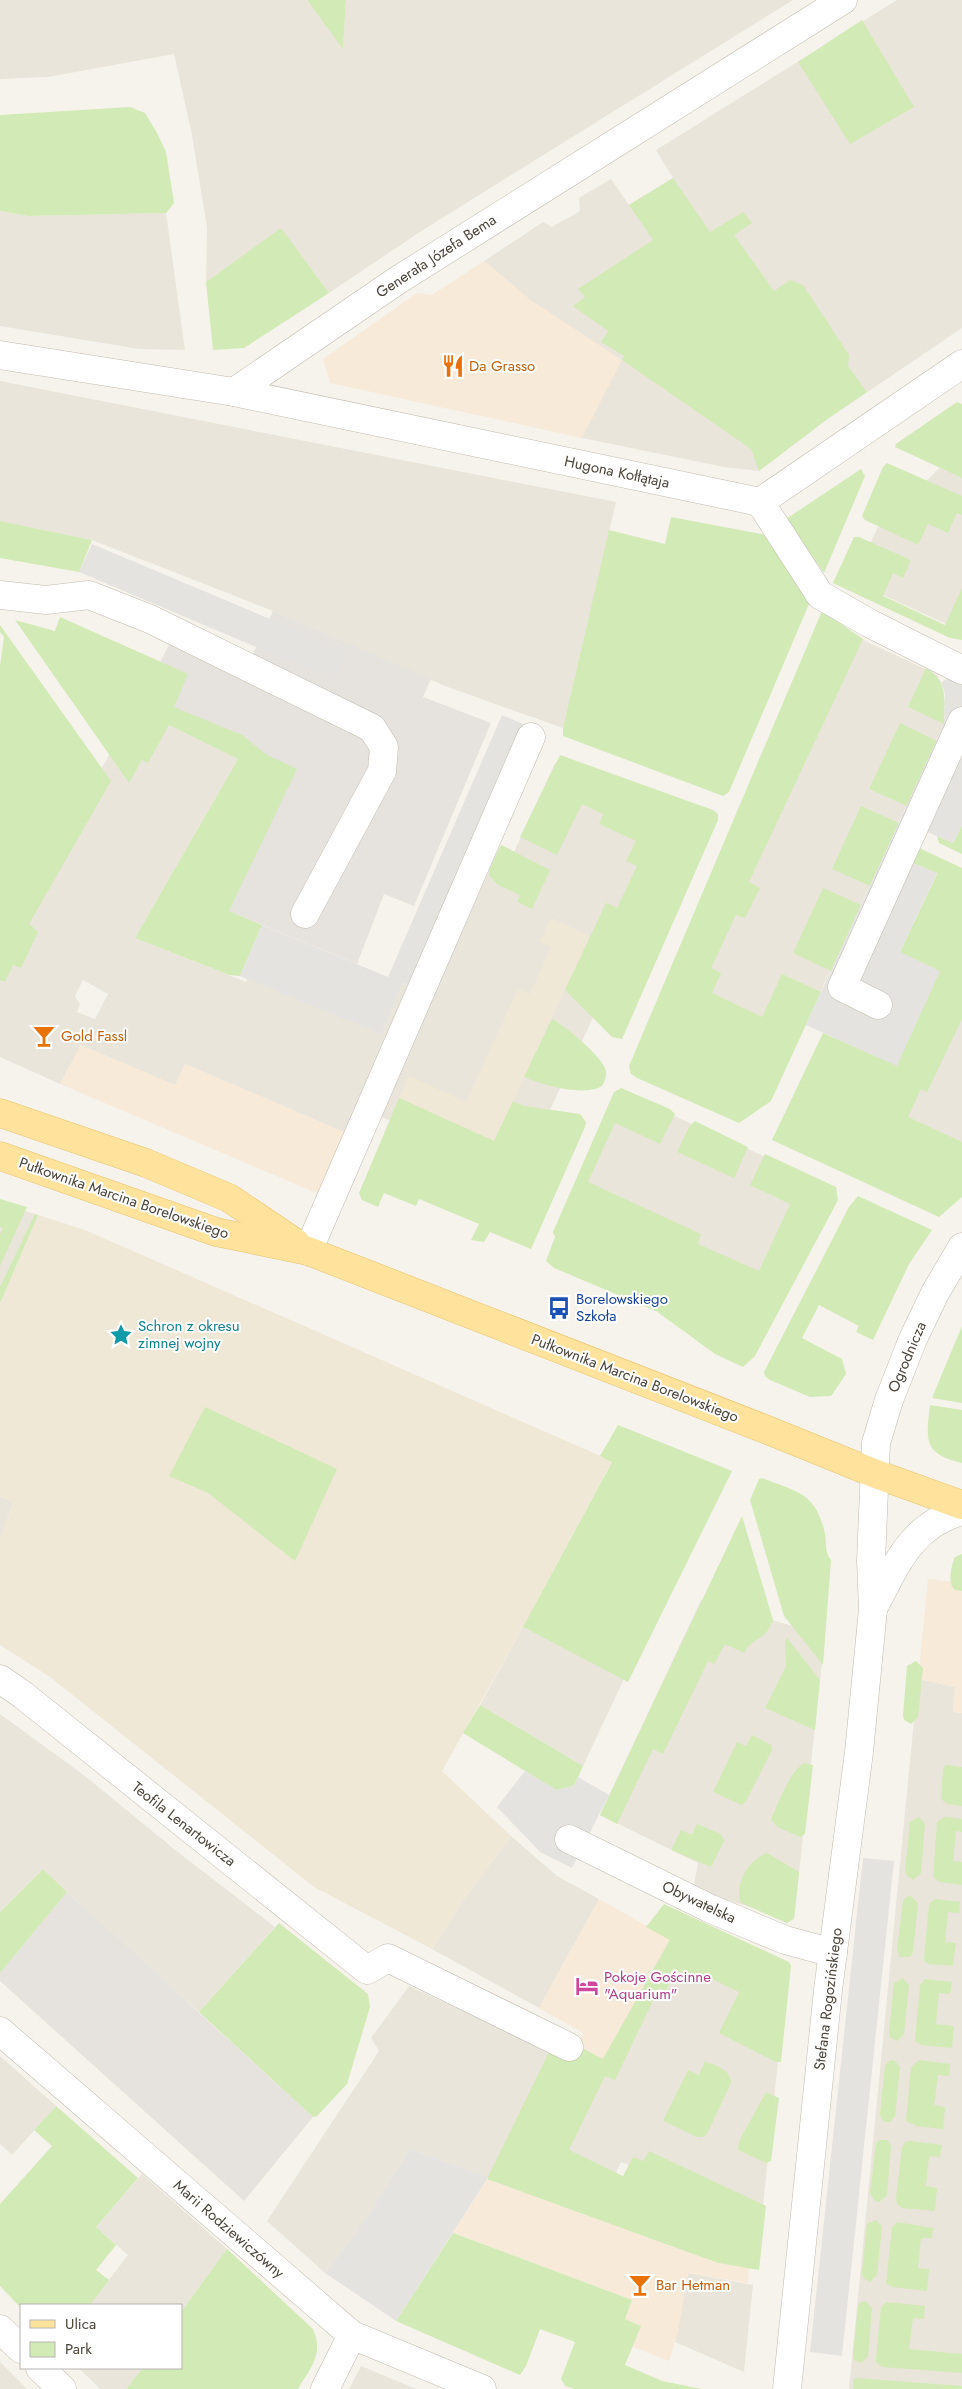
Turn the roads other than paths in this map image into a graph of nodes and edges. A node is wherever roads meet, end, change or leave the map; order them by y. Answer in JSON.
{"nodes":[{"id":1,"x":842,"y":0,"type":"edge"},
{"id":2,"x":0,"y":354,"type":"edge"},
{"id":3,"x":962,"y":364,"type":"edge"},
{"id":4,"x":234,"y":392,"type":"junction"},
{"id":5,"x":760,"y":502,"type":"junction"},
{"id":6,"x":0,"y":595,"type":"edge"},
{"id":7,"x":962,"y":670,"type":"edge"},
{"id":8,"x":962,"y":720,"type":"edge"},
{"id":9,"x":531,"y":737,"type":"dead end"},
{"id":10,"x":305,"y":914,"type":"dead end"},
{"id":11,"x":878,"y":1004,"type":"dead end"},
{"id":12,"x":0,"y":1113,"type":"edge"},
{"id":13,"x":0,"y":1156,"type":"edge"},
{"id":14,"x":962,"y":1247,"type":"edge"},
{"id":15,"x":308,"y":1251,"type":"junction"},
{"id":16,"x":876,"y":1474,"type":"junction"},
{"id":17,"x":962,"y":1504,"type":"edge"},
{"id":18,"x":962,"y":1511,"type":"edge"},
{"id":19,"x":873,"y":1609,"type":"junction"},
{"id":20,"x":0,"y":1679,"type":"edge"},
{"id":21,"x":569,"y":1839,"type":"dead end"},
{"id":22,"x":833,"y":1953,"type":"junction"},
{"id":23,"x":0,"y":2031,"type":"edge"},
{"id":24,"x":569,"y":2047,"type":"dead end"},
{"id":25,"x":0,"y":2329,"type":"edge"},
{"id":26,"x":352,"y":2335,"type":"junction"},
{"id":27,"x":20,"y":2348,"type":"edge"},
{"id":28,"x":41,"y":2369,"type":"edge"},
{"id":29,"x":62,"y":2389,"type":"edge"},
{"id":30,"x":325,"y":2389,"type":"edge"},
{"id":31,"x":482,"y":2389,"type":"edge"},
{"id":32,"x":787,"y":2389,"type":"edge"}],
"edges":[{"from":1,"to":4,"type":"street","name":"Generała Józefa Bema"},
{"from":2,"to":4,"type":"street"},
{"from":3,"to":5,"type":"street"},
{"from":4,"to":5,"type":"street","name":"Hugona Kołłątaja"},
{"from":5,"to":7,"type":"street"},
{"from":6,"to":10,"type":"street"},
{"from":8,"to":11,"type":"street"},
{"from":9,"to":15,"type":"street"},
{"from":12,"to":15,"type":"main road","name":"Pułkownika Marcina Borelowskiego"},
{"from":13,"to":15,"type":"main road","name":"Pułkownika Marcina Borelowskiego"},
{"from":14,"to":16,"type":"street","name":"Ogrodnicza"},
{"from":15,"to":16,"type":"main road","name":"Pułkownika Marcina Borelowskiego"},
{"from":16,"to":17,"type":"main road","name":"Pułkownika Marcina Borelowskiego"},
{"from":16,"to":19,"type":"street","name":"Stefana Rogozińskiego"},
{"from":18,"to":19,"type":"street","name":"Stefana Rogozińskiego"},
{"from":19,"to":22,"type":"street","name":"Stefana Rogozińskiego"},
{"from":20,"to":24,"type":"street","name":"Teofila Lenartowicza"},
{"from":21,"to":22,"type":"street","name":"Obywatelska"},
{"from":22,"to":32,"type":"street","name":"Stefana Rogozińskiego"},
{"from":23,"to":26,"type":"street","name":"Marii Rodziewiczówny"},
{"from":25,"to":27,"type":"street"},
{"from":26,"to":30,"type":"street"},
{"from":26,"to":31,"type":"street","name":"Marii Rodziewiczówny"},
{"from":28,"to":29,"type":"street"}]}
